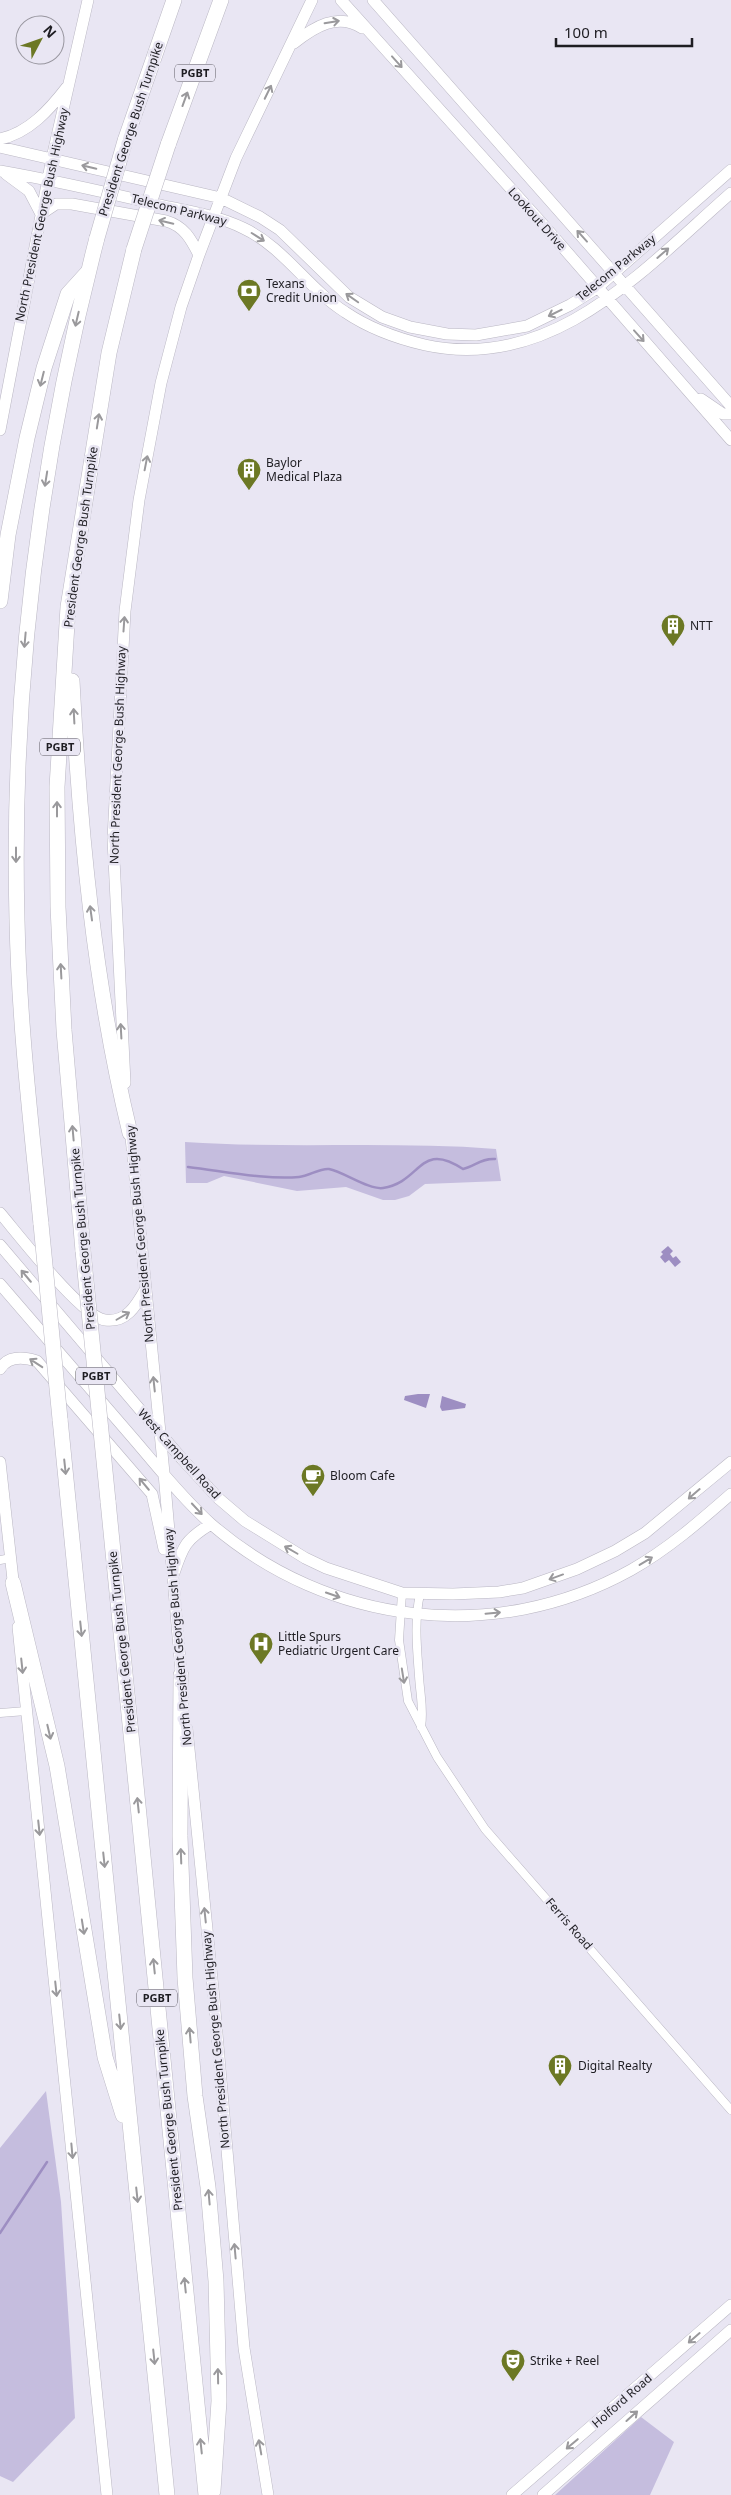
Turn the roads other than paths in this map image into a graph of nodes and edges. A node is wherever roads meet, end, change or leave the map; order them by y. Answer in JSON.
{"nodes":[{"id":1,"x":88,"y":0,"type":"edge"},
{"id":2,"x":174,"y":0,"type":"edge"},
{"id":3,"x":221,"y":0,"type":"edge"},
{"id":4,"x":312,"y":0,"type":"edge"},
{"id":5,"x":341,"y":0,"type":"edge"},
{"id":6,"x":373,"y":0,"type":"edge"},
{"id":7,"x":379,"y":42,"type":"junction"},
{"id":8,"x":291,"y":46,"type":"junction"},
{"id":9,"x":70,"y":84,"type":"junction"},
{"id":10,"x":0,"y":139,"type":"edge"},
{"id":11,"x":0,"y":147,"type":"edge"},
{"id":12,"x":52,"y":158,"type":"junction"},
{"id":13,"x":731,"y":170,"type":"edge"},
{"id":14,"x":0,"y":171,"type":"edge"},
{"id":15,"x":48,"y":179,"type":"junction"},
{"id":16,"x":731,"y":193,"type":"edge"},
{"id":17,"x":221,"y":198,"type":"junction"},
{"id":18,"x":41,"y":214,"type":"junction"},
{"id":19,"x":214,"y":217,"type":"junction"},
{"id":20,"x":199,"y":255,"type":"junction"},
{"id":21,"x":88,"y":272,"type":"junction"},
{"id":22,"x":614,"y":272,"type":"junction"},
{"id":23,"x":626,"y":285,"type":"junction"},
{"id":24,"x":596,"y":288,"type":"junction"},
{"id":25,"x":606,"y":300,"type":"junction"},
{"id":26,"x":394,"y":322,"type":"junction"},
{"id":27,"x":390,"y":337,"type":"junction"},
{"id":28,"x":681,"y":384,"type":"junction"},
{"id":29,"x":731,"y":406,"type":"edge"},
{"id":30,"x":731,"y":414,"type":"edge"},
{"id":31,"x":0,"y":430,"type":"edge"},
{"id":32,"x":731,"y":440,"type":"edge"},
{"id":33,"x":0,"y":601,"type":"edge"},
{"id":34,"x":68,"y":607,"type":"junction"},
{"id":35,"x":130,"y":1133,"type":"junction"},
{"id":36,"x":0,"y":1213,"type":"edge"},
{"id":37,"x":0,"y":1245,"type":"edge"},
{"id":38,"x":0,"y":1284,"type":"edge"},
{"id":39,"x":145,"y":1290,"type":"junction"},
{"id":40,"x":0,"y":1369,"type":"edge"},
{"id":41,"x":159,"y":1433,"type":"junction"},
{"id":42,"x":0,"y":1462,"type":"edge"},
{"id":43,"x":731,"y":1462,"type":"edge"},
{"id":44,"x":164,"y":1473,"type":"junction"},
{"id":45,"x":731,"y":1494,"type":"edge"},
{"id":46,"x":211,"y":1524,"type":"junction"},
{"id":47,"x":5,"y":1559,"type":"edge"},
{"id":48,"x":172,"y":1580,"type":"junction"},
{"id":49,"x":13,"y":1583,"type":"junction"},
{"id":50,"x":402,"y":1593,"type":"junction"},
{"id":51,"x":420,"y":1594,"type":"junction"},
{"id":52,"x":399,"y":1613,"type":"junction"},
{"id":53,"x":416,"y":1614,"type":"junction"},
{"id":54,"x":180,"y":1674,"type":"junction"},
{"id":55,"x":26,"y":1712,"type":"junction"},
{"id":56,"x":0,"y":1713,"type":"edge"},
{"id":57,"x":421,"y":1727,"type":"junction"},
{"id":58,"x":731,"y":2110,"type":"edge"},
{"id":59,"x":133,"y":2147,"type":"junction"},
{"id":60,"x":731,"y":2306,"type":"edge"},
{"id":61,"x":731,"y":2330,"type":"edge"},
{"id":62,"x":107,"y":2495,"type":"edge"},
{"id":63,"x":167,"y":2495,"type":"edge"},
{"id":64,"x":206,"y":2495,"type":"edge"},
{"id":65,"x":213,"y":2495,"type":"edge"},
{"id":66,"x":268,"y":2495,"type":"edge"},
{"id":67,"x":512,"y":2495,"type":"edge"},
{"id":68,"x":543,"y":2495,"type":"edge"}],
"edges":[{"from":1,"to":9,"type":"main road","name":"North President George Bush Highway"},
{"from":2,"to":21,"type":"highway","name":"President George Bush Turnpike","number":"PGBT","bridge":true},
{"from":34,"to":3,"type":"highway","name":"President George Bush Turnpike","number":"PGBT","one_way":true,"bridge":true},
{"from":4,"to":8,"type":"main road","name":"North President George Bush Highway"},
{"from":5,"to":7,"type":"main road","name":"Lookout Drive"},
{"from":22,"to":6,"type":"main road","name":"Lookout Drive","one_way":true},
{"from":8,"to":7,"type":"main road","one_way":true},
{"from":7,"to":24,"type":"main road","name":"Lookout Drive","one_way":true},
{"from":17,"to":8,"type":"main road","name":"North President George Bush Highway","one_way":true},
{"from":9,"to":10,"type":"main road"},
{"from":9,"to":12,"type":"main road","name":"North President George Bush Highway"},
{"from":11,"to":12,"type":"main road","name":"Telecom Parkway"},
{"from":12,"to":15,"type":"main road","name":"North President George Bush Highway"},
{"from":17,"to":12,"type":"main road","name":"Telecom Parkway","one_way":true},
{"from":13,"to":22,"type":"main road","name":"Telecom Parkway"},
{"from":14,"to":15,"type":"main road","name":"Telecom Parkway"},
{"from":14,"to":18,"type":"main road"},
{"from":15,"to":18,"type":"main road","name":"North President George Bush Highway"},
{"from":15,"to":19,"type":"main road","name":"Telecom Parkway"},
{"from":23,"to":16,"type":"main road","name":"Telecom Parkway","one_way":true},
{"from":17,"to":19,"type":"main road","name":"North President George Bush Highway"},
{"from":26,"to":17,"type":"main road","name":"Telecom Parkway","one_way":true},
{"from":20,"to":18,"type":"main road","one_way":true},
{"from":18,"to":31,"type":"main road","name":"North President George Bush Highway"},
{"from":19,"to":20,"type":"main road","name":"North President George Bush Highway"},
{"from":19,"to":27,"type":"main road","name":"Telecom Parkway","one_way":true},
{"from":35,"to":20,"type":"main road","name":"North President George Bush Highway","one_way":true},
{"from":21,"to":33,"type":"highway","one_way":true},
{"from":21,"to":59,"type":"highway","name":"President George Bush Turnpike","number":"PGBT","one_way":true,"bridge":true},
{"from":22,"to":23,"type":"main road","name":"Lookout Drive"},
{"from":22,"to":24,"type":"main road","name":"Telecom Parkway"},
{"from":23,"to":25,"type":"main road","name":"Telecom Parkway"},
{"from":23,"to":29,"type":"main road","name":"Lookout Drive"},
{"from":24,"to":25,"type":"main road","name":"Lookout Drive"},
{"from":24,"to":26,"type":"main road","name":"Telecom Parkway","one_way":true},
{"from":25,"to":27,"type":"main road","name":"Telecom Parkway"},
{"from":25,"to":28,"type":"main road","name":"Lookout Drive","one_way":true},
{"from":26,"to":27,"type":"main road"},
{"from":28,"to":30,"type":"main road"},
{"from":28,"to":32,"type":"main road","name":"Lookout Drive"},
{"from":35,"to":34,"type":"highway","one_way":true},
{"from":64,"to":34,"type":"highway","name":"President George Bush Turnpike","number":"PGBT","one_way":true,"bridge":true},
{"from":35,"to":39,"type":"main road","name":"North President George Bush Highway"},
{"from":36,"to":39,"type":"main road","one_way":true},
{"from":41,"to":37,"type":"main road","name":"West Campbell Road","one_way":true},
{"from":38,"to":44,"type":"main road","name":"West Campbell Road"},
{"from":41,"to":39,"type":"main road","name":"North President George Bush Highway","one_way":true},
{"from":48,"to":40,"type":"main road","one_way":true},
{"from":41,"to":44,"type":"main road","name":"North President George Bush Highway"},
{"from":50,"to":41,"type":"main road","name":"West Campbell Road","one_way":true},
{"from":42,"to":47,"type":"main road"},
{"from":43,"to":51,"type":"main road","name":"West Campbell Road","one_way":true},
{"from":44,"to":46,"type":"main road","name":"West Campbell Road","one_way":true},
{"from":44,"to":48,"type":"main road","name":"North President George Bush Highway"},
{"from":53,"to":45,"type":"main road","name":"West Campbell Road","one_way":true},
{"from":46,"to":48,"type":"main road"},
{"from":46,"to":52,"type":"main road","name":"West Campbell Road","one_way":true},
{"from":47,"to":49,"type":"main road"},
{"from":48,"to":54,"type":"main road","name":"North President George Bush Highway"},
{"from":49,"to":55,"type":"main road","one_way":true},
{"from":49,"to":59,"type":"highway","one_way":true},
{"from":50,"to":51,"type":"main road","name":"West Campbell Road"},
{"from":50,"to":52,"type":"street","name":"Ferris Road"},
{"from":51,"to":53,"type":"street"},
{"from":52,"to":53,"type":"main road","name":"West Campbell Road"},
{"from":52,"to":57,"type":"street","name":"Ferris Road","one_way":true},
{"from":53,"to":57,"type":"street"},
{"from":65,"to":54,"type":"highway","one_way":true},
{"from":66,"to":54,"type":"main road","name":"North President George Bush Highway","one_way":true},
{"from":55,"to":56,"type":"street"},
{"from":55,"to":62,"type":"main road","one_way":true},
{"from":57,"to":58,"type":"street","name":"Ferris Road"},
{"from":59,"to":63,"type":"highway","name":"President George Bush Turnpike","number":"PGBT","one_way":true},
{"from":60,"to":67,"type":"main road","name":"Holford Road","one_way":true},
{"from":68,"to":61,"type":"main road","name":"Holford Road","one_way":true}]}
